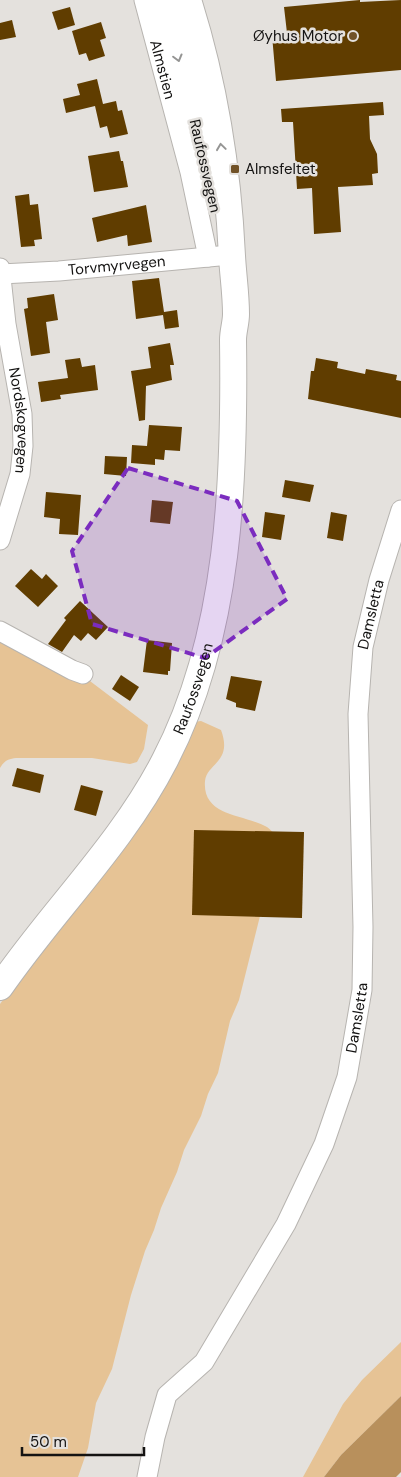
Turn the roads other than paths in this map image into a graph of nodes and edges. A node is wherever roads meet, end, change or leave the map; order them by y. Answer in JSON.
{"nodes":[{"id":1,"x":175,"y":2,"type":"edge"},
{"id":2,"x":221,"y":256,"type":"junction"},
{"id":3,"x":1,"y":271,"type":"edge"},
{"id":4,"x":401,"y":510,"type":"edge"},
{"id":5,"x":0,"y":540,"type":"edge"},
{"id":6,"x":0,"y":631,"type":"edge"},
{"id":7,"x":83,"y":674,"type":"dead end"},
{"id":8,"x":0,"y":988,"type":"edge"},
{"id":9,"x":147,"y":1477,"type":"edge"}],
"edges":[{"from":1,"to":2,"type":"main road","name":"Raufossvegen"},
{"from":2,"to":3,"type":"street","name":"Torvmyrvegen"},
{"from":2,"to":8,"type":"main road","name":"Raufossvegen"},
{"from":3,"to":5,"type":"street","name":"Nordskogvegen"},
{"from":4,"to":9,"type":"street","name":"Damsletta"},
{"from":6,"to":7,"type":"street"}]}
